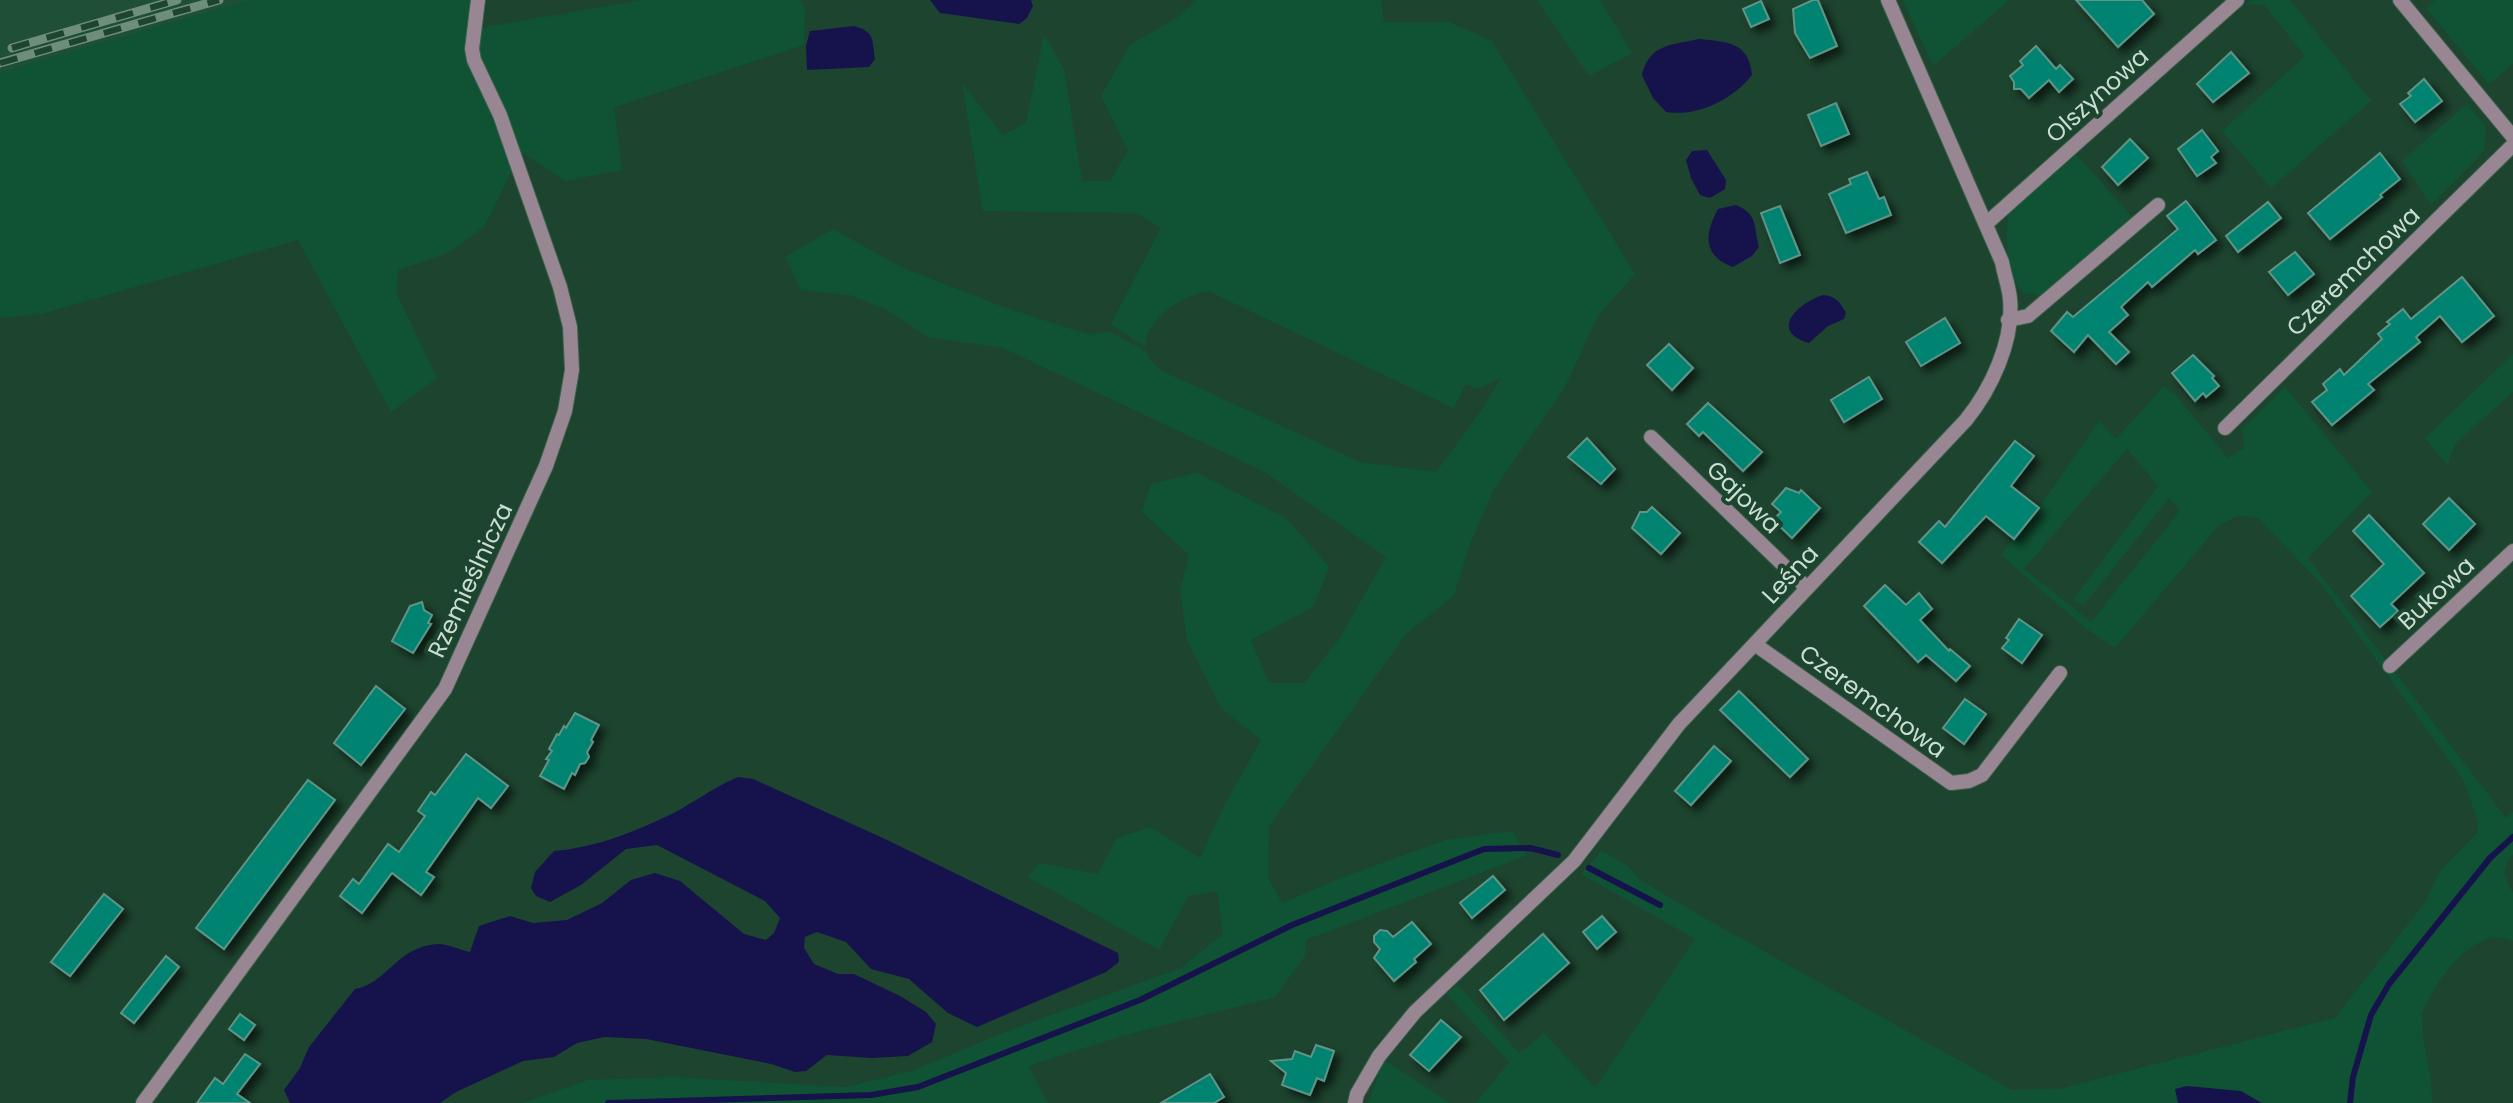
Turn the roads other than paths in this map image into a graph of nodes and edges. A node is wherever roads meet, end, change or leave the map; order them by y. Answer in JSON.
{"nodes":[{"id":1,"x":478,"y":0,"type":"edge"},
{"id":2,"x":1888,"y":0,"type":"edge"},
{"id":3,"x":2237,"y":0,"type":"edge"},
{"id":4,"x":2400,"y":0,"type":"edge"},
{"id":5,"x":2513,"y":137,"type":"edge"},
{"id":6,"x":2513,"y":145,"type":"edge"},
{"id":7,"x":2158,"y":205,"type":"dead end"},
{"id":8,"x":1987,"y":223,"type":"junction"},
{"id":9,"x":2008,"y":320,"type":"junction"},
{"id":10,"x":2225,"y":428,"type":"dead end"},
{"id":11,"x":1651,"y":437,"type":"dead end"},
{"id":12,"x":2513,"y":551,"type":"edge"},
{"id":13,"x":1807,"y":588,"type":"junction"},
{"id":14,"x":1756,"y":645,"type":"junction"},
{"id":15,"x":2390,"y":666,"type":"dead end"},
{"id":16,"x":2060,"y":673,"type":"dead end"},
{"id":17,"x":143,"y":1103,"type":"edge"},
{"id":18,"x":1355,"y":1103,"type":"edge"}],
"edges":[{"from":1,"to":17,"type":"street","name":"Rzemieślnicza"},
{"from":2,"to":8,"type":"street","name":"Leśna"},
{"from":3,"to":8,"type":"street","name":"Olszynowa"},
{"from":4,"to":5,"type":"street"},
{"from":6,"to":10,"type":"street","name":"Czeremchowa"},
{"from":7,"to":9,"type":"street"},
{"from":8,"to":9,"type":"street","name":"Leśna"},
{"from":9,"to":13,"type":"street","name":"Leśna"},
{"from":11,"to":13,"type":"street","name":"Gajowa"},
{"from":12,"to":15,"type":"street","name":"Bukowa"},
{"from":13,"to":14,"type":"street","name":"Leśna"},
{"from":14,"to":16,"type":"street","name":"Czeremchowa"},
{"from":14,"to":18,"type":"street","name":"Leśna"}]}
